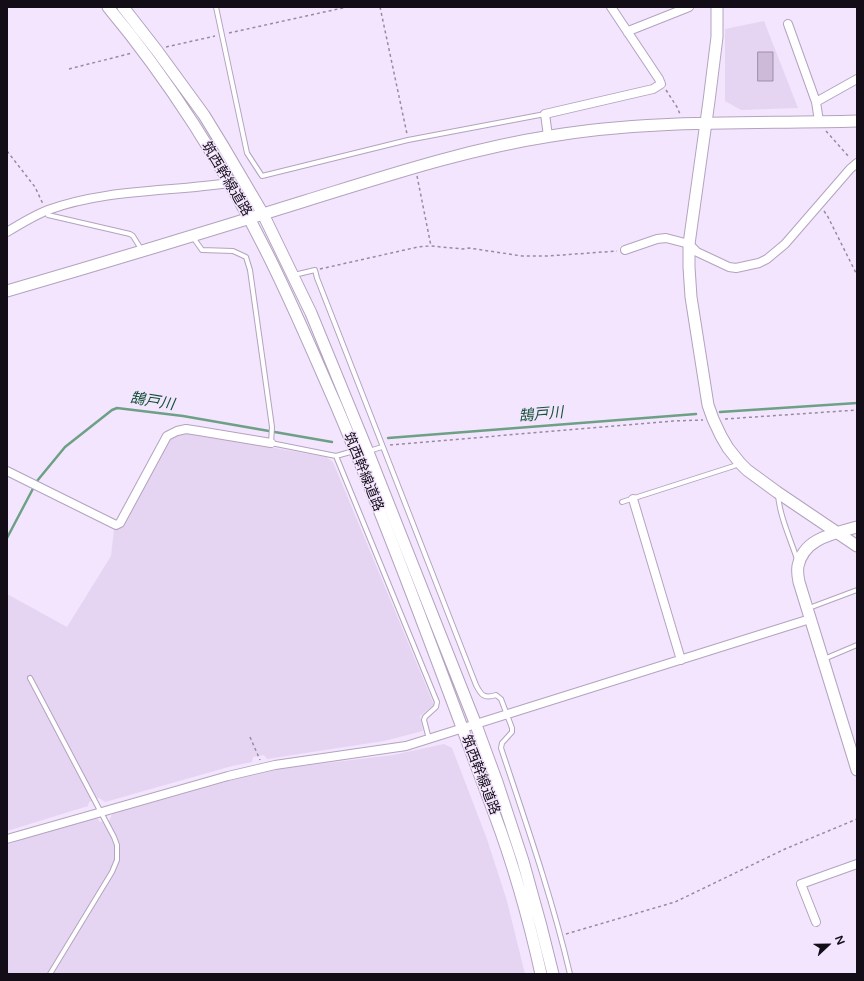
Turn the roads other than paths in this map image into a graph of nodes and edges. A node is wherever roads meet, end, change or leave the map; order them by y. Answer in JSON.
{"nodes":[{"id":1,"x":108,"y":7,"type":"edge"},
{"id":2,"x":123,"y":7,"type":"edge"},
{"id":3,"x":216,"y":7,"type":"edge"},
{"id":4,"x":611,"y":7,"type":"edge"},
{"id":5,"x":689,"y":7,"type":"edge"},
{"id":6,"x":716,"y":7,"type":"edge"},
{"id":7,"x":788,"y":24,"type":"dead end"},
{"id":8,"x":628,"y":33,"type":"junction"},
{"id":9,"x":857,"y":79,"type":"edge"},
{"id":10,"x":816,"y":102,"type":"junction"},
{"id":11,"x":545,"y":114,"type":"junction"},
{"id":12,"x":822,"y":121,"type":"junction"},
{"id":13,"x":857,"y":121,"type":"edge"},
{"id":14,"x":705,"y":124,"type":"junction"},
{"id":15,"x":548,"y":136,"type":"junction"},
{"id":16,"x":856,"y":164,"type":"edge"},
{"id":17,"x":229,"y":183,"type":"junction"},
{"id":18,"x":46,"y":211,"type":"junction"},
{"id":19,"x":263,"y":214,"type":"junction"},
{"id":20,"x":249,"y":218,"type":"junction"},
{"id":21,"x":7,"y":232,"type":"edge"},
{"id":22,"x":192,"y":236,"type":"junction"},
{"id":23,"x":689,"y":244,"type":"junction"},
{"id":24,"x":625,"y":250,"type":"road end"},
{"id":25,"x":143,"y":251,"type":"junction"},
{"id":26,"x":294,"y":275,"type":"junction"},
{"id":27,"x":7,"y":291,"type":"edge"},
{"id":28,"x":271,"y":443,"type":"junction"},
{"id":29,"x":382,"y":447,"type":"junction"},
{"id":30,"x":355,"y":451,"type":"junction"},
{"id":31,"x":368,"y":452,"type":"junction"},
{"id":32,"x":336,"y":456,"type":"junction"},
{"id":33,"x":740,"y":463,"type":"junction"},
{"id":34,"x":7,"y":470,"type":"edge"},
{"id":35,"x":777,"y":492,"type":"junction"},
{"id":36,"x":633,"y":499,"type":"junction"},
{"id":37,"x":622,"y":502,"type":"dead end"},
{"id":38,"x":857,"y":527,"type":"edge"},
{"id":39,"x":837,"y":533,"type":"junction"},
{"id":40,"x":857,"y":546,"type":"edge"},
{"id":41,"x":799,"y":564,"type":"junction"},
{"id":42,"x":857,"y":590,"type":"edge"},
{"id":43,"x":809,"y":614,"type":"junction"},
{"id":44,"x":857,"y":645,"type":"edge"},
{"id":45,"x":824,"y":659,"type":"junction"},
{"id":46,"x":681,"y":660,"type":"junction"},
{"id":47,"x":30,"y":678,"type":"dead end"},
{"id":48,"x":507,"y":714,"type":"junction"},
{"id":49,"x":476,"y":725,"type":"junction"},
{"id":50,"x":463,"y":729,"type":"junction"},
{"id":51,"x":429,"y":739,"type":"junction"},
{"id":52,"x":857,"y":770,"type":"edge"},
{"id":53,"x":101,"y":812,"type":"junction"},
{"id":54,"x":7,"y":839,"type":"edge"},
{"id":55,"x":857,"y":864,"type":"edge"},
{"id":56,"x":816,"y":922,"type":"dead end"},
{"id":57,"x":50,"y":974,"type":"edge"},
{"id":58,"x":541,"y":974,"type":"edge"},
{"id":59,"x":553,"y":974,"type":"edge"},
{"id":60,"x":570,"y":974,"type":"edge"}],
"edges":[{"from":1,"to":17,"type":"street","name":"筑西幹線道路"},
{"from":2,"to":19,"type":"street","name":"筑西幹線道路"},
{"from":3,"to":11,"type":"lane"},
{"from":4,"to":8,"type":"street"},
{"from":5,"to":8,"type":"street"},
{"from":6,"to":14,"type":"street"},
{"from":7,"to":10,"type":"street"},
{"from":8,"to":11,"type":"street"},
{"from":9,"to":10,"type":"street"},
{"from":10,"to":12,"type":"street"},
{"from":11,"to":15,"type":"street"},
{"from":12,"to":13,"type":"street"},
{"from":12,"to":14,"type":"street"},
{"from":14,"to":15,"type":"street"},
{"from":14,"to":23,"type":"street"},
{"from":15,"to":19,"type":"street"},
{"from":16,"to":23,"type":"street"},
{"from":17,"to":18,"type":"street"},
{"from":17,"to":20,"type":"street","name":"筑西幹線道路"},
{"from":18,"to":21,"type":"street"},
{"from":18,"to":25,"type":"lane"},
{"from":19,"to":20,"type":"street"},
{"from":19,"to":26,"type":"street","name":"筑西幹線道路"},
{"from":20,"to":22,"type":"street"},
{"from":20,"to":30,"type":"street","name":"筑西幹線道路"},
{"from":22,"to":25,"type":"street"},
{"from":22,"to":28,"type":"lane"},
{"from":23,"to":24,"type":"street"},
{"from":23,"to":33,"type":"street"},
{"from":25,"to":27,"type":"street"},
{"from":26,"to":29,"type":"lane"},
{"from":26,"to":31,"type":"street","name":"筑西幹線道路"},
{"from":28,"to":32,"type":"lane"},
{"from":28,"to":34,"type":"street"},
{"from":29,"to":31,"type":"lane"},
{"from":29,"to":48,"type":"lane"},
{"from":30,"to":32,"type":"lane"},
{"from":30,"to":50,"type":"street","name":"筑西幹線道路"},
{"from":31,"to":49,"type":"street","name":"筑西幹線道路"},
{"from":32,"to":51,"type":"lane"},
{"from":33,"to":35,"type":"street"},
{"from":33,"to":36,"type":"lane"},
{"from":35,"to":39,"type":"street"},
{"from":35,"to":41,"type":"lane"},
{"from":36,"to":37,"type":"lane"},
{"from":36,"to":46,"type":"street"},
{"from":38,"to":39,"type":"street"},
{"from":39,"to":40,"type":"street"},
{"from":39,"to":41,"type":"street"},
{"from":41,"to":43,"type":"street"},
{"from":42,"to":43,"type":"lane"},
{"from":43,"to":45,"type":"street"},
{"from":43,"to":46,"type":"street"},
{"from":44,"to":45,"type":"lane"},
{"from":45,"to":52,"type":"street"},
{"from":46,"to":48,"type":"street"},
{"from":47,"to":53,"type":"lane"},
{"from":48,"to":49,"type":"street"},
{"from":48,"to":60,"type":"lane"},
{"from":49,"to":50,"type":"street"},
{"from":49,"to":59,"type":"street","name":"筑西幹線道路"},
{"from":50,"to":51,"type":"street"},
{"from":50,"to":58,"type":"street","name":"筑西幹線道路"},
{"from":51,"to":53,"type":"street"},
{"from":53,"to":54,"type":"street"},
{"from":53,"to":57,"type":"lane"},
{"from":55,"to":56,"type":"street"}]}
